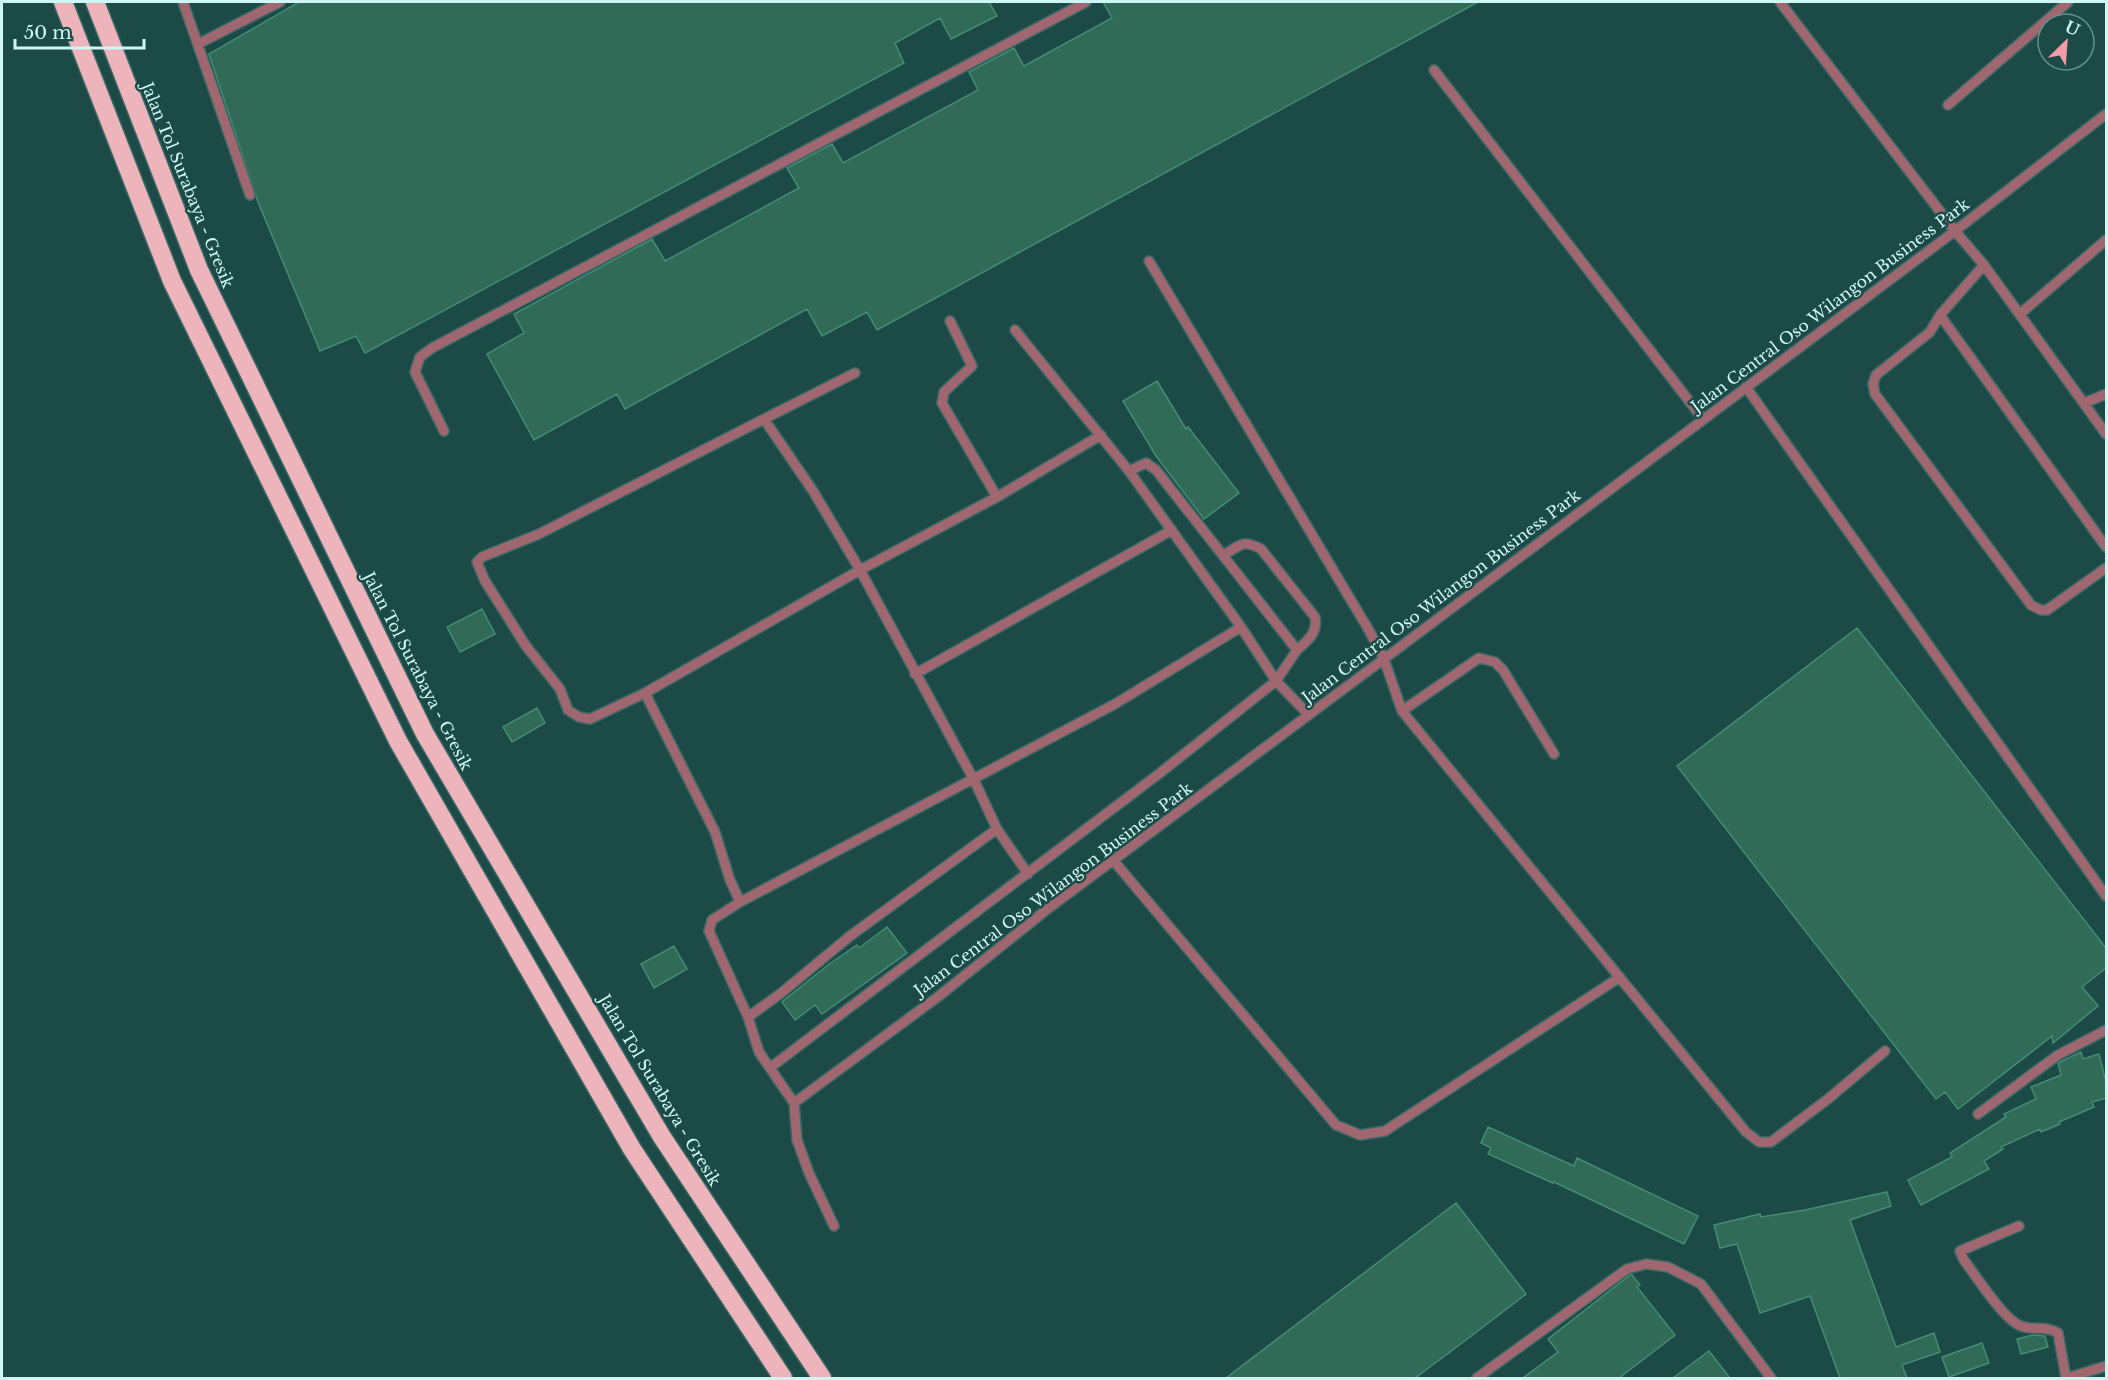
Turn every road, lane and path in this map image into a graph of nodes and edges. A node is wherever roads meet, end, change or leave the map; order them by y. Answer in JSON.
{"nodes":[{"id":1,"x":63,"y":2,"type":"edge"},
{"id":2,"x":95,"y":2,"type":"edge"},
{"id":3,"x":183,"y":2,"type":"edge"},
{"id":4,"x":280,"y":2,"type":"edge"},
{"id":5,"x":1086,"y":2,"type":"edge"},
{"id":6,"x":1780,"y":2,"type":"edge"},
{"id":7,"x":2068,"y":2,"type":"edge"},
{"id":8,"x":198,"y":44,"type":"junction"},
{"id":9,"x":1434,"y":70,"type":"dead end"},
{"id":10,"x":1948,"y":105,"type":"dead end"},
{"id":11,"x":2106,"y":114,"type":"edge"},
{"id":12,"x":250,"y":195,"type":"dead end"},
{"id":13,"x":1955,"y":231,"type":"junction"},
{"id":14,"x":2106,"y":240,"type":"edge"},
{"id":15,"x":1149,"y":261,"type":"dead end"},
{"id":16,"x":1984,"y":265,"type":"junction"},
{"id":17,"x":2020,"y":314,"type":"junction"},
{"id":18,"x":1940,"y":315,"type":"junction"},
{"id":19,"x":950,"y":321,"type":"dead end"},
{"id":20,"x":1015,"y":330,"type":"dead end"},
{"id":21,"x":855,"y":373,"type":"dead end"},
{"id":22,"x":1746,"y":387,"type":"junction"},
{"id":23,"x":2106,"y":394,"type":"edge"},
{"id":24,"x":2084,"y":403,"type":"junction"},
{"id":25,"x":764,"y":419,"type":"junction"},
{"id":26,"x":1703,"y":419,"type":"junction"},
{"id":27,"x":444,"y":431,"type":"dead end"},
{"id":28,"x":2106,"y":434,"type":"edge"},
{"id":29,"x":1101,"y":435,"type":"junction"},
{"id":30,"x":1129,"y":471,"type":"junction"},
{"id":31,"x":996,"y":497,"type":"junction"},
{"id":32,"x":1172,"y":530,"type":"junction"},
{"id":33,"x":2106,"y":547,"type":"edge"},
{"id":34,"x":1224,"y":555,"type":"junction"},
{"id":35,"x":2106,"y":568,"type":"edge"},
{"id":36,"x":860,"y":570,"type":"junction"},
{"id":37,"x":1241,"y":627,"type":"junction"},
{"id":38,"x":1297,"y":650,"type":"junction"},
{"id":39,"x":1384,"y":659,"type":"junction"},
{"id":40,"x":915,"y":674,"type":"junction"},
{"id":41,"x":1275,"y":681,"type":"junction"},
{"id":42,"x":645,"y":693,"type":"junction"},
{"id":43,"x":1402,"y":711,"type":"junction"},
{"id":44,"x":1308,"y":714,"type":"junction"},
{"id":45,"x":1554,"y":754,"type":"dead end"},
{"id":46,"x":974,"y":780,"type":"junction"},
{"id":47,"x":997,"y":829,"type":"junction"},
{"id":48,"x":1113,"y":860,"type":"junction"},
{"id":49,"x":1028,"y":874,"type":"junction"},
{"id":50,"x":2106,"y":896,"type":"edge"},
{"id":51,"x":740,"y":902,"type":"junction"},
{"id":52,"x":1620,"y":977,"type":"junction"},
{"id":53,"x":748,"y":1017,"type":"junction"},
{"id":54,"x":2106,"y":1030,"type":"edge"},
{"id":55,"x":1885,"y":1051,"type":"dead end"},
{"id":56,"x":771,"y":1068,"type":"junction"},
{"id":57,"x":794,"y":1103,"type":"junction"},
{"id":58,"x":1978,"y":1114,"type":"dead end"},
{"id":59,"x":834,"y":1226,"type":"dead end"},
{"id":60,"x":2019,"y":1226,"type":"dead end"},
{"id":61,"x":2106,"y":1366,"type":"edge"},
{"id":62,"x":783,"y":1378,"type":"edge"},
{"id":63,"x":822,"y":1378,"type":"edge"},
{"id":64,"x":1477,"y":1378,"type":"edge"},
{"id":65,"x":1771,"y":1378,"type":"edge"},
{"id":66,"x":2067,"y":1378,"type":"edge"}],
"edges":[{"from":1,"to":62,"type":"highway"},
{"from":2,"to":63,"type":"highway","name":"Jalan Tol Surabaya - Gresik"},
{"from":3,"to":8,"type":"lane"},
{"from":4,"to":8,"type":"lane"},
{"from":5,"to":27,"type":"lane"},
{"from":6,"to":13,"type":"lane"},
{"from":7,"to":10,"type":"lane"},
{"from":8,"to":12,"type":"lane"},
{"from":9,"to":26,"type":"lane"},
{"from":11,"to":13,"type":"lane","name":"Jalan Central Oso Wilangon Business Park"},
{"from":13,"to":16,"type":"lane"},
{"from":13,"to":22,"type":"lane","name":"Jalan Central Oso Wilangon Business Park"},
{"from":14,"to":17,"type":"lane"},
{"from":15,"to":39,"type":"lane"},
{"from":16,"to":17,"type":"lane"},
{"from":16,"to":18,"type":"lane"},
{"from":17,"to":24,"type":"lane"},
{"from":18,"to":33,"type":"lane"},
{"from":18,"to":35,"type":"lane"},
{"from":19,"to":31,"type":"lane"},
{"from":20,"to":29,"type":"lane"},
{"from":21,"to":25,"type":"lane"},
{"from":22,"to":26,"type":"lane","name":"Jalan Central Oso Wilangon Business Park"},
{"from":22,"to":50,"type":"lane"},
{"from":23,"to":24,"type":"lane"},
{"from":24,"to":28,"type":"lane"},
{"from":25,"to":36,"type":"lane"},
{"from":25,"to":42,"type":"lane"},
{"from":26,"to":39,"type":"lane","name":"Jalan Central Oso Wilangon Business Park"},
{"from":29,"to":30,"type":"lane"},
{"from":29,"to":31,"type":"lane"},
{"from":30,"to":32,"type":"lane"},
{"from":30,"to":34,"type":"lane"},
{"from":31,"to":36,"type":"lane"},
{"from":32,"to":37,"type":"lane"},
{"from":32,"to":40,"type":"lane"},
{"from":34,"to":38,"type":"lane"},
{"from":34,"to":38,"type":"lane"},
{"from":36,"to":40,"type":"lane"},
{"from":36,"to":42,"type":"lane"},
{"from":37,"to":41,"type":"lane"},
{"from":37,"to":46,"type":"lane"},
{"from":38,"to":41,"type":"lane"},
{"from":39,"to":43,"type":"lane"},
{"from":39,"to":44,"type":"lane","name":"Jalan Central Oso Wilangon Business Park"},
{"from":40,"to":46,"type":"lane"},
{"from":41,"to":44,"type":"lane"},
{"from":41,"to":49,"type":"lane"},
{"from":42,"to":51,"type":"lane"},
{"from":43,"to":45,"type":"lane"},
{"from":43,"to":52,"type":"lane"},
{"from":44,"to":48,"type":"lane","name":"Jalan Central Oso Wilangon Business Park"},
{"from":46,"to":47,"type":"lane"},
{"from":46,"to":51,"type":"lane"},
{"from":47,"to":49,"type":"lane"},
{"from":47,"to":53,"type":"lane"},
{"from":48,"to":52,"type":"lane"},
{"from":48,"to":57,"type":"lane","name":"Jalan Central Oso Wilangon Business Park"},
{"from":49,"to":56,"type":"lane"},
{"from":51,"to":53,"type":"lane"},
{"from":52,"to":55,"type":"lane"},
{"from":53,"to":56,"type":"lane"},
{"from":54,"to":58,"type":"lane"},
{"from":56,"to":57,"type":"lane"},
{"from":57,"to":59,"type":"lane"},
{"from":60,"to":66,"type":"lane"},
{"from":61,"to":66,"type":"lane"},
{"from":64,"to":65,"type":"lane"}]}
